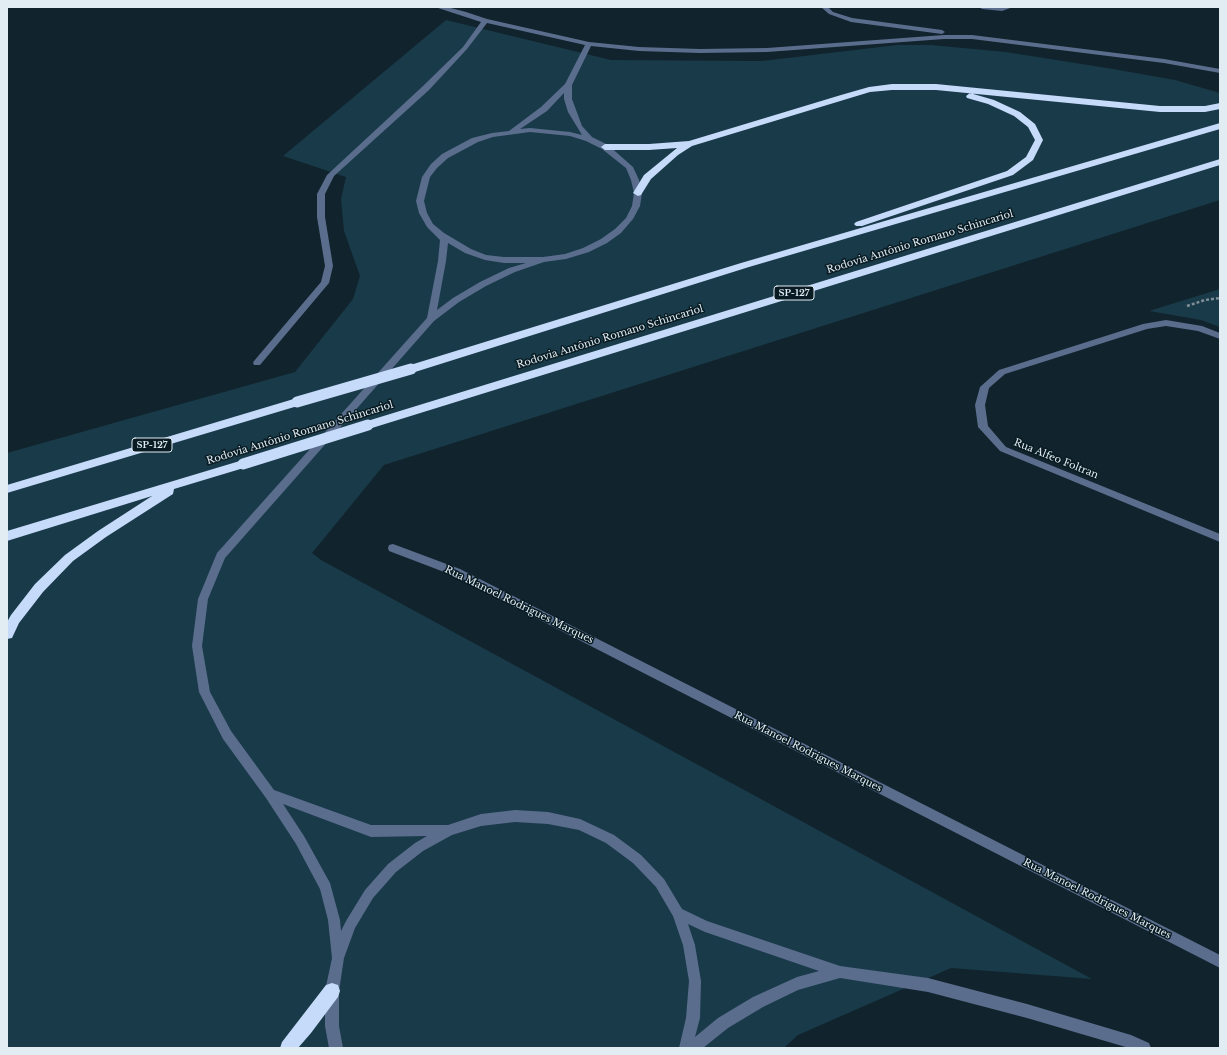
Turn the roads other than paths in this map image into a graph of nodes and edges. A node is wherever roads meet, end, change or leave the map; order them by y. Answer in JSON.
{"nodes":[{"id":1,"x":438,"y":7,"type":"edge"},
{"id":2,"x":824,"y":7,"type":"edge"},
{"id":3,"x":982,"y":7,"type":"edge"},
{"id":4,"x":1010,"y":7,"type":"edge"},
{"id":5,"x":485,"y":21,"type":"junction"},
{"id":6,"x":972,"y":37,"type":"junction"},
{"id":7,"x":589,"y":44,"type":"junction"},
{"id":8,"x":1220,"y":71,"type":"edge"},
{"id":9,"x":568,"y":85,"type":"junction"},
{"id":10,"x":936,"y":87,"type":"junction"},
{"id":11,"x":1220,"y":106,"type":"edge"},
{"id":12,"x":1220,"y":126,"type":"edge"},
{"id":13,"x":510,"y":132,"type":"junction"},
{"id":14,"x":588,"y":139,"type":"junction"},
{"id":15,"x":690,"y":144,"type":"junction"},
{"id":16,"x":605,"y":147,"type":"junction"},
{"id":17,"x":1220,"y":162,"type":"edge"},
{"id":18,"x":638,"y":193,"type":"junction"},
{"id":19,"x":440,"y":235,"type":"junction"},
{"id":20,"x":544,"y":260,"type":"junction"},
{"id":21,"x":745,"y":265,"type":"junction"},
{"id":22,"x":431,"y":319,"type":"junction"},
{"id":23,"x":1220,"y":336,"type":"edge"},
{"id":24,"x":257,"y":362,"type":"dead end"},
{"id":25,"x":182,"y":482,"type":"junction"},
{"id":26,"x":7,"y":488,"type":"edge"},
{"id":27,"x":7,"y":536,"type":"edge"},
{"id":28,"x":1220,"y":538,"type":"edge"},
{"id":29,"x":393,"y":548,"type":"dead end"},
{"id":30,"x":7,"y":634,"type":"edge"},
{"id":31,"x":270,"y":794,"type":"junction"},
{"id":32,"x":449,"y":830,"type":"junction"},
{"id":33,"x":678,"y":912,"type":"junction"},
{"id":34,"x":338,"y":958,"type":"junction"},
{"id":35,"x":1220,"y":962,"type":"edge"},
{"id":36,"x":840,"y":972,"type":"junction"},
{"id":37,"x":332,"y":991,"type":"junction"},
{"id":38,"x":288,"y":1048,"type":"edge"},
{"id":39,"x":336,"y":1048,"type":"edge"},
{"id":40,"x":686,"y":1048,"type":"edge"},
{"id":41,"x":692,"y":1048,"type":"edge"},
{"id":42,"x":1144,"y":1048,"type":"edge"}],
"edges":[{"from":1,"to":5,"type":"street"},
{"from":2,"to":6,"type":"street"},
{"from":3,"to":4,"type":"street"},
{"from":5,"to":7,"type":"street"},
{"from":5,"to":24,"type":"street"},
{"from":6,"to":7,"type":"street"},
{"from":6,"to":8,"type":"street"},
{"from":7,"to":9,"type":"street"},
{"from":9,"to":13,"type":"street"},
{"from":9,"to":14,"type":"street"},
{"from":10,"to":11,"type":"highway"},
{"from":10,"to":15,"type":"highway"},
{"from":10,"to":21,"type":"highway"},
{"from":12,"to":21,"type":"highway","number":"SP-127"},
{"from":13,"to":14,"type":"street"},
{"from":13,"to":19,"type":"street"},
{"from":14,"to":16,"type":"street"},
{"from":15,"to":16,"type":"highway"},
{"from":15,"to":18,"type":"highway"},
{"from":16,"to":18,"type":"street"},
{"from":17,"to":25,"type":"highway","name":"Rodovia Antônio Romano Schincariol","number":"SP-127","bridge":true},
{"from":18,"to":20,"type":"street"},
{"from":19,"to":20,"type":"street"},
{"from":19,"to":22,"type":"street"},
{"from":20,"to":22,"type":"street"},
{"from":21,"to":26,"type":"highway","number":"SP-127","bridge":true},
{"from":22,"to":31,"type":"street"},
{"from":23,"to":28,"type":"street","name":"Rua Alfeo Foltran"},
{"from":25,"to":27,"type":"highway","name":"Rodovia Antônio Romano Schincariol","number":"SP-127"},
{"from":25,"to":30,"type":"highway"},
{"from":29,"to":35,"type":"street","name":"Rua Manoel Rodrigues Marques"},
{"from":31,"to":32,"type":"street"},
{"from":31,"to":34,"type":"street"},
{"from":32,"to":33,"type":"street"},
{"from":32,"to":34,"type":"street"},
{"from":33,"to":36,"type":"street"},
{"from":33,"to":40,"type":"street"},
{"from":34,"to":37,"type":"street"},
{"from":36,"to":41,"type":"street"},
{"from":36,"to":42,"type":"street"},
{"from":37,"to":38,"type":"highway"},
{"from":37,"to":39,"type":"street"}]}
